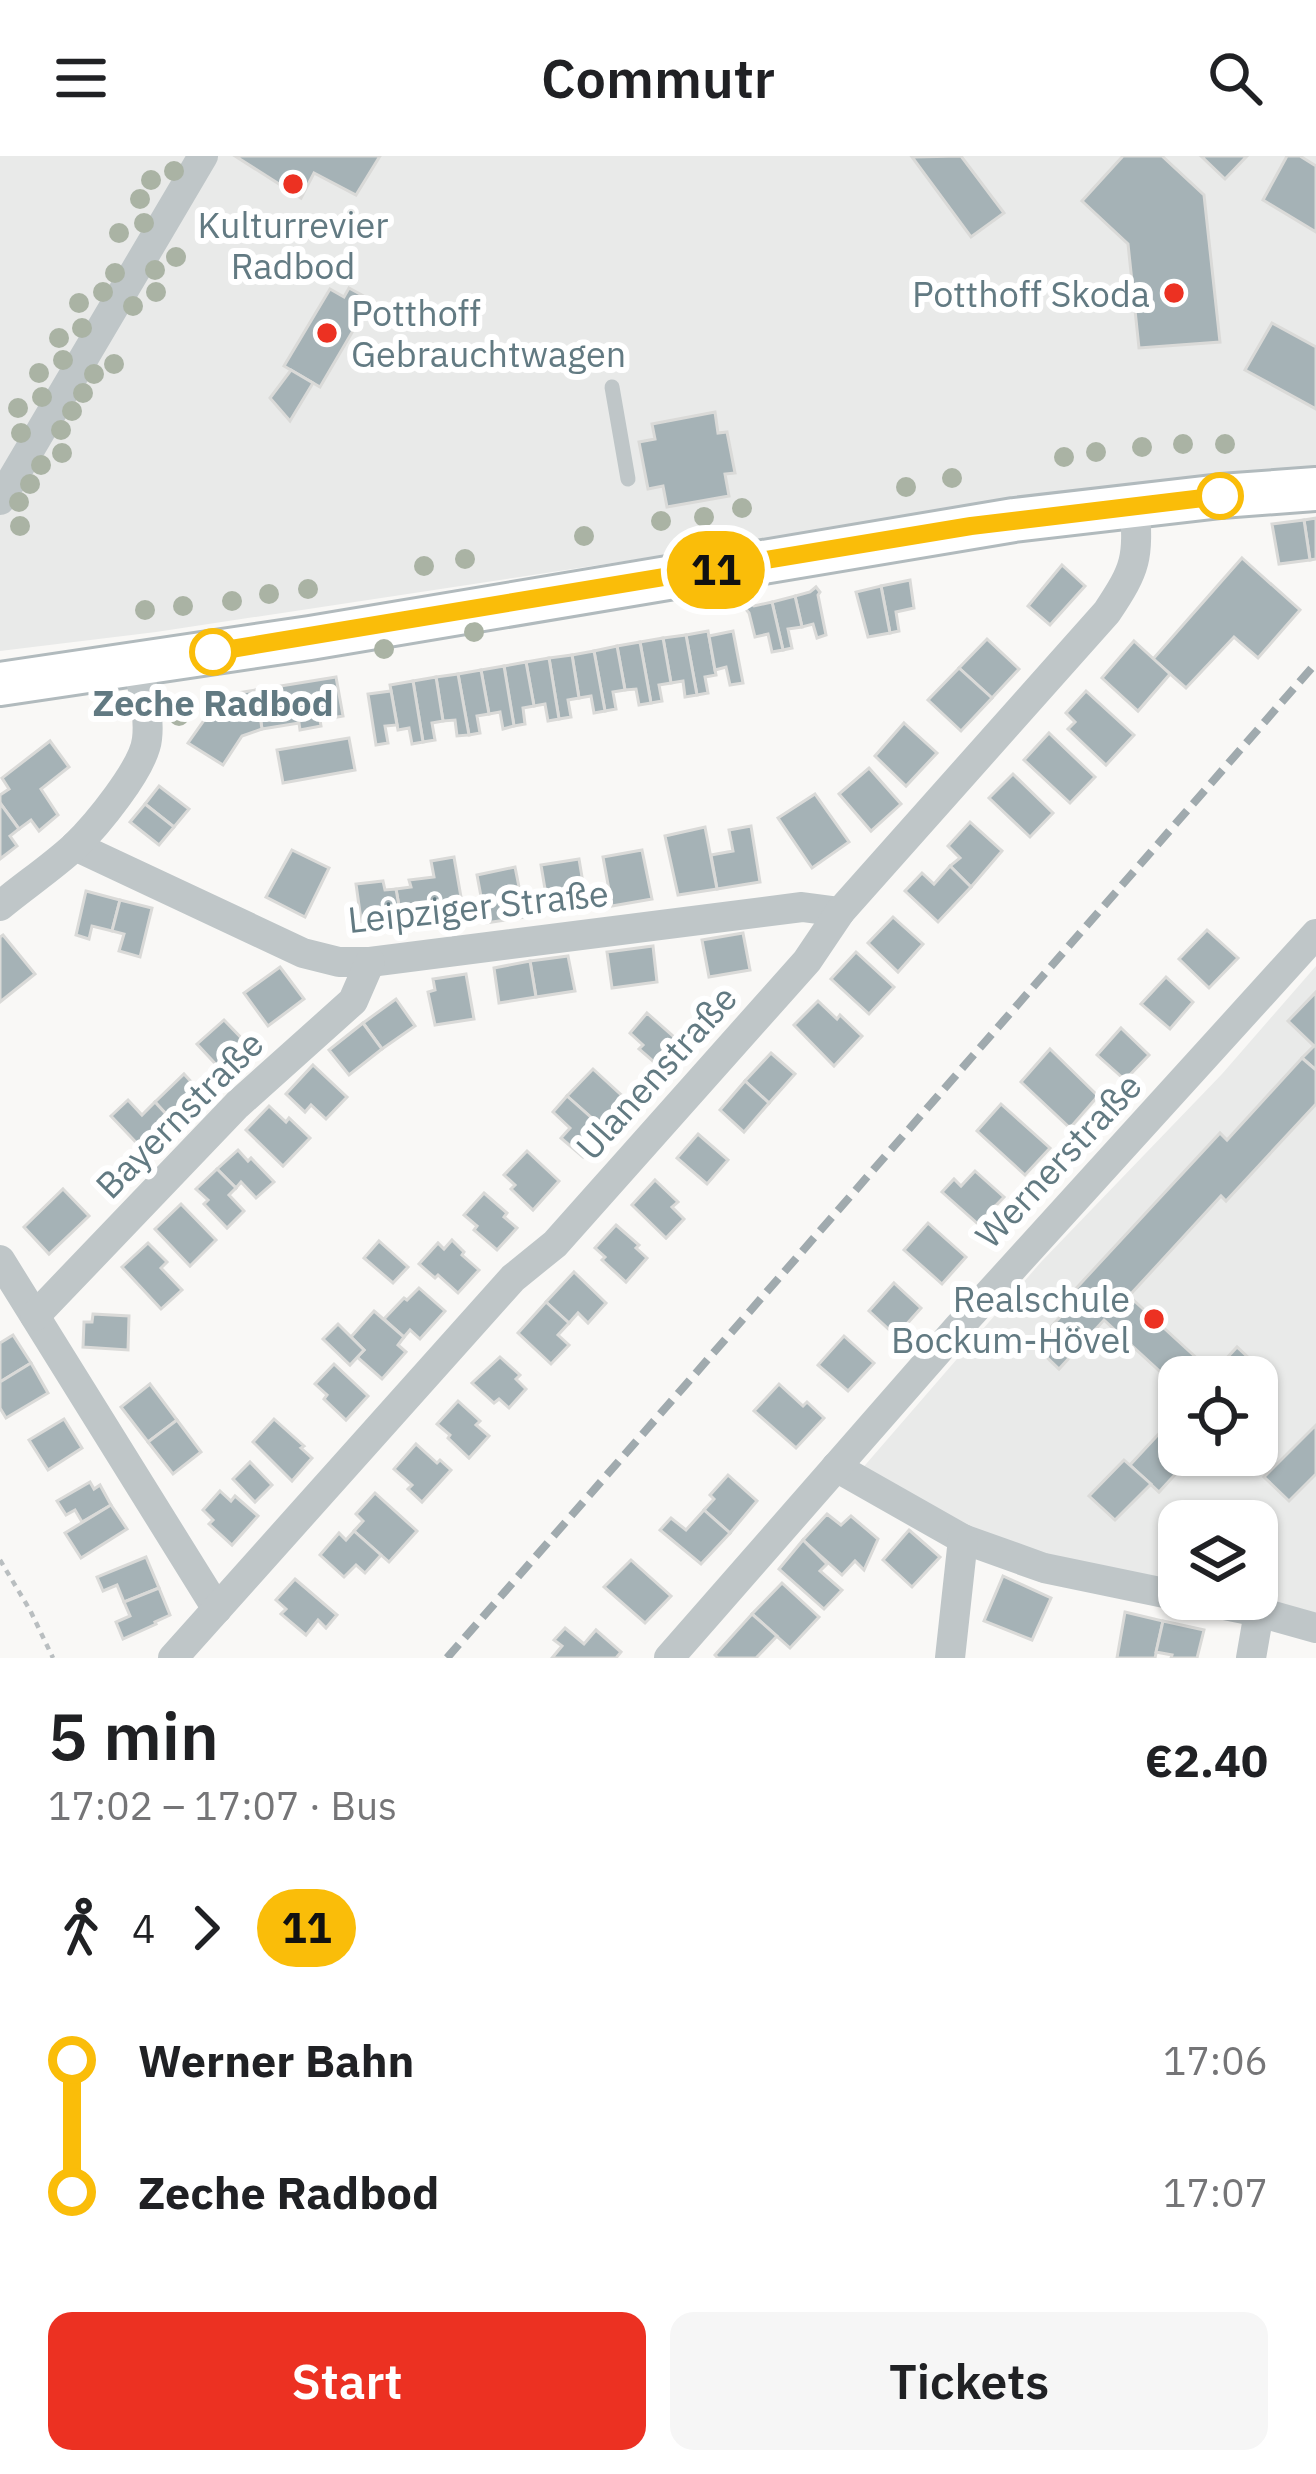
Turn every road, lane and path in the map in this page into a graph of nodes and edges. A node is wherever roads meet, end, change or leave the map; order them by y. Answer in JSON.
{"nodes":[{"id":1,"x":203,"y":156,"type":"edge"},
{"id":2,"x":612,"y":387,"type":"dead end"},
{"id":3,"x":628,"y":479,"type":"dead end"},
{"id":4,"x":1316,"y":489,"type":"edge"},
{"id":5,"x":0,"y":500,"type":"edge"},
{"id":6,"x":1135,"y":505,"type":"junction"},
{"id":7,"x":138,"y":664,"type":"junction"},
{"id":8,"x":0,"y":684,"type":"edge"},
{"id":9,"x":75,"y":846,"type":"junction"},
{"id":10,"x":0,"y":905,"type":"edge"},
{"id":11,"x":840,"y":912,"type":"junction"},
{"id":12,"x":1316,"y":934,"type":"edge"},
{"id":13,"x":370,"y":962,"type":"junction"},
{"id":14,"x":0,"y":1260,"type":"edge"},
{"id":15,"x":35,"y":1316,"type":"junction"},
{"id":16,"x":836,"y":1467,"type":"junction"},
{"id":17,"x":962,"y":1539,"type":"junction"},
{"id":18,"x":0,"y":1560,"type":"edge"},
{"id":19,"x":1158,"y":1592,"type":"edge"},
{"id":20,"x":217,"y":1609,"type":"junction"},
{"id":21,"x":1278,"y":1618,"type":"edge"},
{"id":22,"x":1257,"y":1620,"type":"edge"},
{"id":23,"x":1316,"y":1628,"type":"edge"},
{"id":24,"x":53,"y":1658,"type":"edge"},
{"id":25,"x":173,"y":1658,"type":"edge"},
{"id":26,"x":669,"y":1658,"type":"edge"},
{"id":27,"x":950,"y":1658,"type":"edge"},
{"id":28,"x":1251,"y":1658,"type":"edge"}],
"edges":[{"from":1,"to":5,"type":"street"},
{"from":2,"to":3,"type":"lane"},
{"from":4,"to":6,"type":"main road"},
{"from":6,"to":7,"type":"main road"},
{"from":6,"to":11,"type":"street","name":"Ulanenstraße"},
{"from":7,"to":8,"type":"main road"},
{"from":7,"to":9,"type":"street"},
{"from":9,"to":10,"type":"street"},
{"from":9,"to":13,"type":"street","name":"Leipziger Straße"},
{"from":11,"to":13,"type":"street","name":"Leipziger Straße"},
{"from":11,"to":20,"type":"street","name":"Ulanenstraße"},
{"from":12,"to":16,"type":"street","name":"Wernerstraße"},
{"from":13,"to":15,"type":"street","name":"Bayernstraße"},
{"from":14,"to":15,"type":"street"},
{"from":15,"to":20,"type":"street"},
{"from":16,"to":17,"type":"street"},
{"from":16,"to":26,"type":"street","name":"Wernerstraße"},
{"from":17,"to":19,"type":"street"},
{"from":17,"to":27,"type":"street"},
{"from":18,"to":24,"type":"path"},
{"from":20,"to":25,"type":"street","name":"Ulanenstraße"},
{"from":21,"to":23,"type":"street"},
{"from":22,"to":28,"type":"street"}]}
